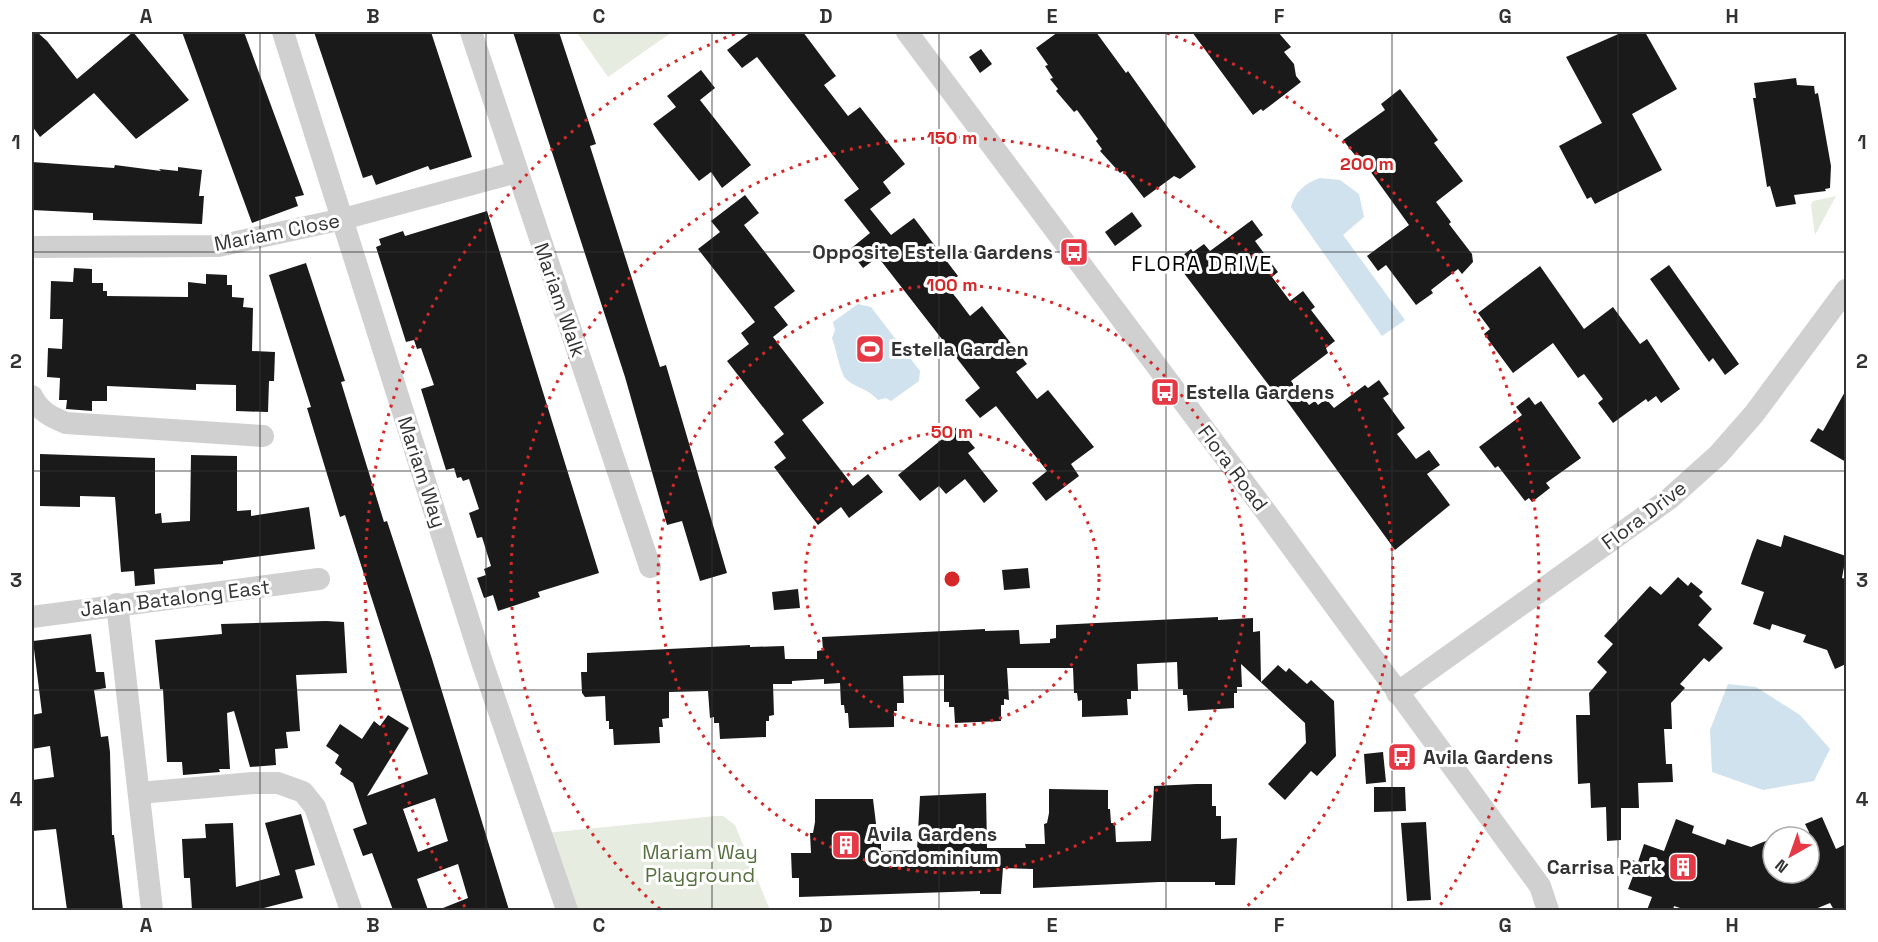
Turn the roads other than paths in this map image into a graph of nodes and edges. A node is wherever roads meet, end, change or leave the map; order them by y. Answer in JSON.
{"nodes":[{"id":1,"x":283,"y":32,"type":"edge"},
{"id":2,"x":471,"y":32,"type":"edge"},
{"id":3,"x":906,"y":32,"type":"edge"},
{"id":4,"x":517,"y":172,"type":"junction"},
{"id":5,"x":343,"y":219,"type":"junction"},
{"id":6,"x":32,"y":247,"type":"edge"},
{"id":7,"x":1846,"y":290,"type":"edge"},
{"id":8,"x":32,"y":396,"type":"edge"},
{"id":9,"x":263,"y":436,"type":"dead end"},
{"id":10,"x":650,"y":567,"type":"dead end"},
{"id":11,"x":319,"y":579,"type":"dead end"},
{"id":12,"x":117,"y":604,"type":"junction"},
{"id":13,"x":32,"y":617,"type":"edge"},
{"id":14,"x":1397,"y":693,"type":"junction"},
{"id":15,"x":139,"y":793,"type":"junction"},
{"id":16,"x":152,"y":910,"type":"edge"},
{"id":17,"x":351,"y":910,"type":"edge"},
{"id":18,"x":567,"y":910,"type":"edge"},
{"id":19,"x":1548,"y":910,"type":"edge"}],
"edges":[{"from":1,"to":5,"type":"street","name":"Mariam Way"},
{"from":2,"to":4,"type":"street","name":"Mariam Walk"},
{"from":3,"to":14,"type":"street","name":"Flora Road"},
{"from":4,"to":5,"type":"street","name":"Mariam Close"},
{"from":4,"to":10,"type":"street","name":"Mariam Walk"},
{"from":5,"to":6,"type":"street","name":"Mariam Close"},
{"from":5,"to":18,"type":"street","name":"Mariam Way"},
{"from":7,"to":14,"type":"street","name":"Flora Drive"},
{"from":8,"to":9,"type":"street"},
{"from":11,"to":12,"type":"street","name":"Jalan Batalong East"},
{"from":12,"to":13,"type":"street","name":"Jalan Batalong East"},
{"from":12,"to":15,"type":"street"},
{"from":14,"to":19,"type":"street","name":"Flora Road"},
{"from":15,"to":16,"type":"street"},
{"from":15,"to":17,"type":"street"}]}
